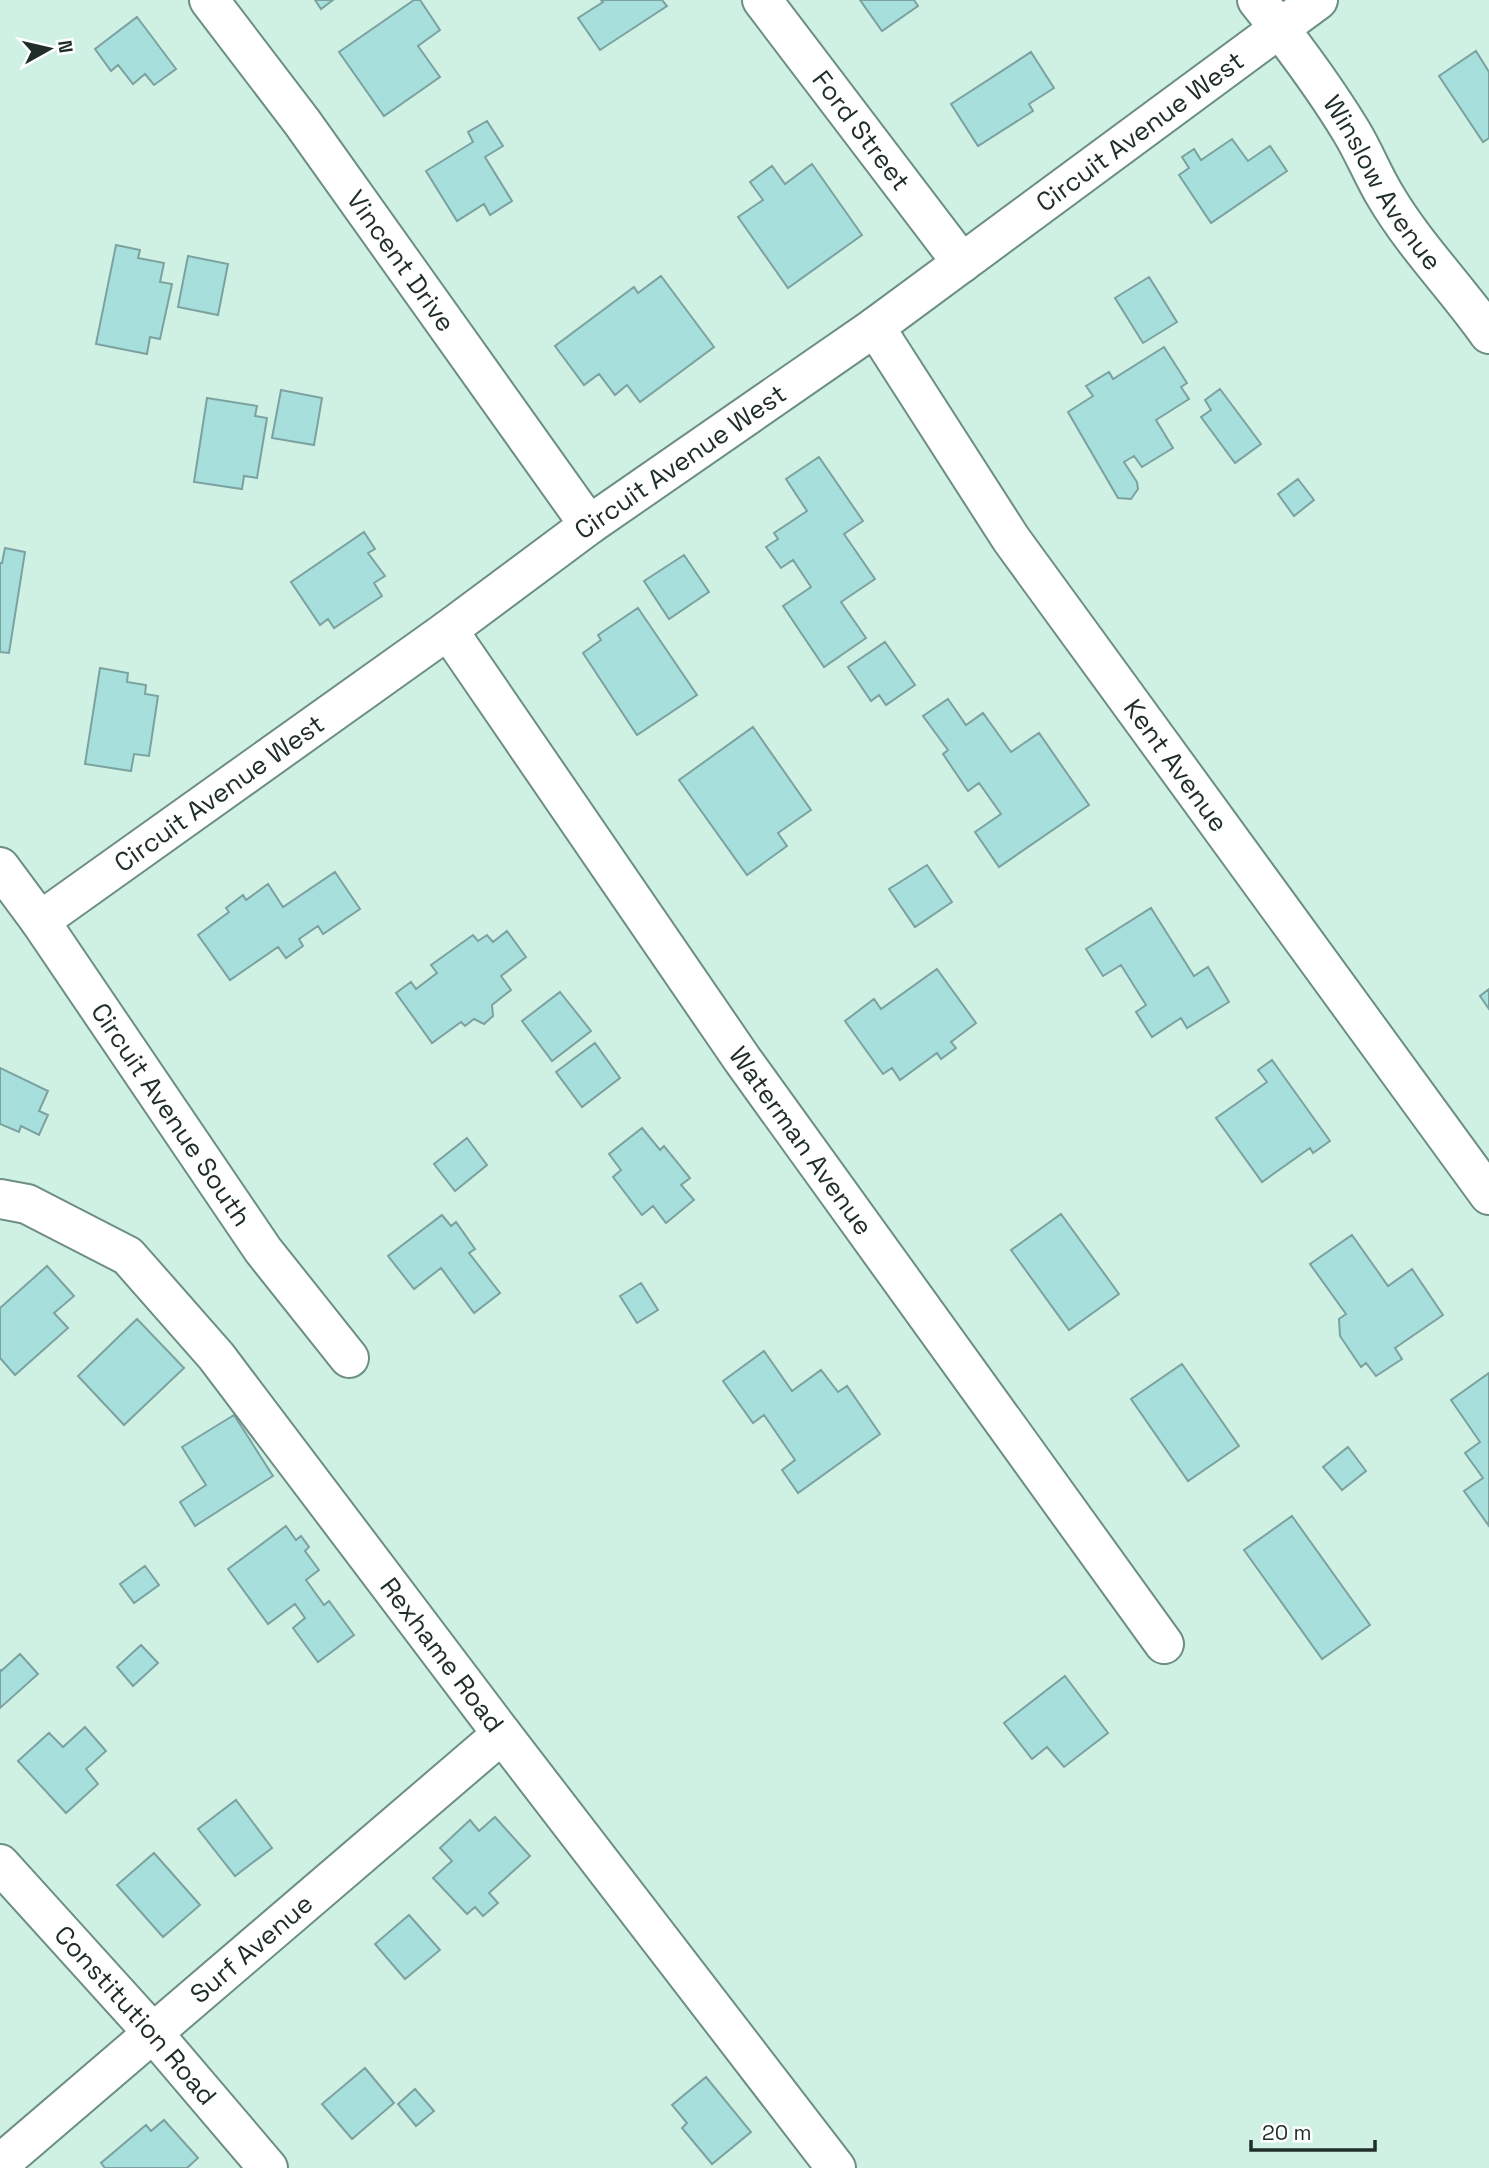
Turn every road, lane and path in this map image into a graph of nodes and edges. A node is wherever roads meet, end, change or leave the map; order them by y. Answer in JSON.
{"nodes":[{"id":1,"x":209,"y":0,"type":"edge"},
{"id":2,"x":762,"y":0,"type":"edge"},
{"id":3,"x":1318,"y":0,"type":"edge"},
{"id":4,"x":1268,"y":14,"type":"edge"},
{"id":5,"x":962,"y":264,"type":"junction"},
{"id":6,"x":875,"y":327,"type":"junction"},
{"id":7,"x":1489,"y":334,"type":"edge"},
{"id":8,"x":589,"y":525,"type":"junction"},
{"id":9,"x":448,"y":630,"type":"junction"},
{"id":10,"x":0,"y":867,"type":"edge"},
{"id":11,"x":40,"y":921,"type":"junction"},
{"id":12,"x":1489,"y":1195,"type":"edge"},
{"id":13,"x":0,"y":1199,"type":"edge"},
{"id":14,"x":349,"y":1358,"type":"dead end"},
{"id":15,"x":1164,"y":1644,"type":"dead end"},
{"id":16,"x":502,"y":1734,"type":"junction"},
{"id":17,"x":0,"y":1864,"type":"edge"},
{"id":18,"x":153,"y":2033,"type":"junction"},
{"id":19,"x":0,"y":2164,"type":"edge"},
{"id":20,"x":268,"y":2168,"type":"edge"},
{"id":21,"x":836,"y":2168,"type":"edge"}],
"edges":[{"from":1,"to":8,"type":"street","name":"Vincent Drive"},
{"from":2,"to":5,"type":"street","name":"Ford Street"},
{"from":3,"to":4,"type":"street","name":"Circuit Avenue West"},
{"from":4,"to":5,"type":"street","name":"Circuit Avenue West"},
{"from":4,"to":7,"type":"street","name":"Winslow Avenue"},
{"from":5,"to":6,"type":"street","name":"Circuit Avenue West"},
{"from":6,"to":8,"type":"street","name":"Circuit Avenue West"},
{"from":6,"to":12,"type":"street","name":"Kent Avenue"},
{"from":8,"to":9,"type":"street","name":"Circuit Avenue West"},
{"from":9,"to":11,"type":"street","name":"Circuit Avenue West"},
{"from":9,"to":15,"type":"street","name":"Waterman Avenue"},
{"from":10,"to":11,"type":"street","name":"Circuit Avenue South"},
{"from":11,"to":14,"type":"street","name":"Circuit Avenue South"},
{"from":13,"to":16,"type":"street","name":"Rexhame Road"},
{"from":16,"to":18,"type":"street","name":"Surf Avenue"},
{"from":16,"to":21,"type":"street","name":"Rexhame Road"},
{"from":17,"to":18,"type":"street","name":"Constitution Road"},
{"from":18,"to":19,"type":"street","name":"Surf Avenue"},
{"from":18,"to":20,"type":"street","name":"Constitution Road"}]}
